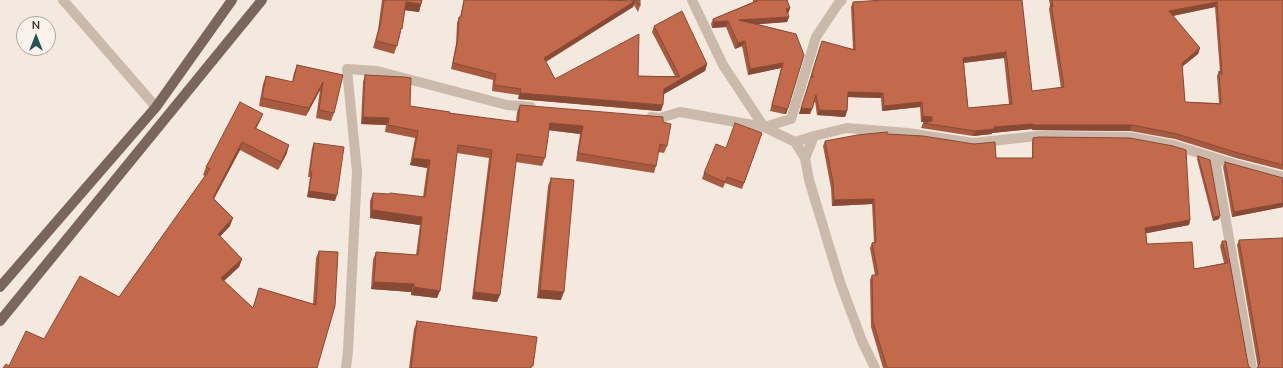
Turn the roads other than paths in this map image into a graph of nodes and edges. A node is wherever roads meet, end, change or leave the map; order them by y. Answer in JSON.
{"nodes":[{"id":1,"x":63,"y":0,"type":"edge"},
{"id":2,"x":232,"y":0,"type":"edge"},
{"id":3,"x":262,"y":0,"type":"edge"},
{"id":4,"x":692,"y":0,"type":"edge"},
{"id":5,"x":842,"y":0,"type":"edge"},
{"id":6,"x":156,"y":107,"type":"junction"},
{"id":7,"x":538,"y":108,"type":"edge"},
{"id":8,"x":638,"y":116,"type":"edge"},
{"id":9,"x":764,"y":127,"type":"junction"},
{"id":10,"x":814,"y":136,"type":"junction"},
{"id":11,"x":795,"y":142,"type":"junction"},
{"id":12,"x":805,"y":158,"type":"junction"},
{"id":13,"x":1215,"y":159,"type":"junction"},
{"id":14,"x":1283,"y":177,"type":"edge"},
{"id":15,"x":0,"y":287,"type":"edge"},
{"id":16,"x":0,"y":321,"type":"edge"},
{"id":17,"x":346,"y":368,"type":"edge"},
{"id":18,"x":875,"y":368,"type":"edge"},
{"id":19,"x":1252,"y":368,"type":"edge"}],
"edges":[{"from":1,"to":6,"type":"street"},
{"from":2,"to":6,"type":"main road"},
{"from":3,"to":16,"type":"main road"},
{"from":4,"to":9,"type":"street"},
{"from":5,"to":9,"type":"street"},
{"from":6,"to":15,"type":"main road"},
{"from":7,"to":17,"type":"street"},
{"from":8,"to":9,"type":"street"},
{"from":9,"to":11,"type":"street"},
{"from":10,"to":11,"type":"street"},
{"from":10,"to":12,"type":"street"},
{"from":10,"to":13,"type":"street"},
{"from":11,"to":12,"type":"street"},
{"from":12,"to":18,"type":"street"},
{"from":13,"to":14,"type":"street"},
{"from":13,"to":19,"type":"street"}]}
